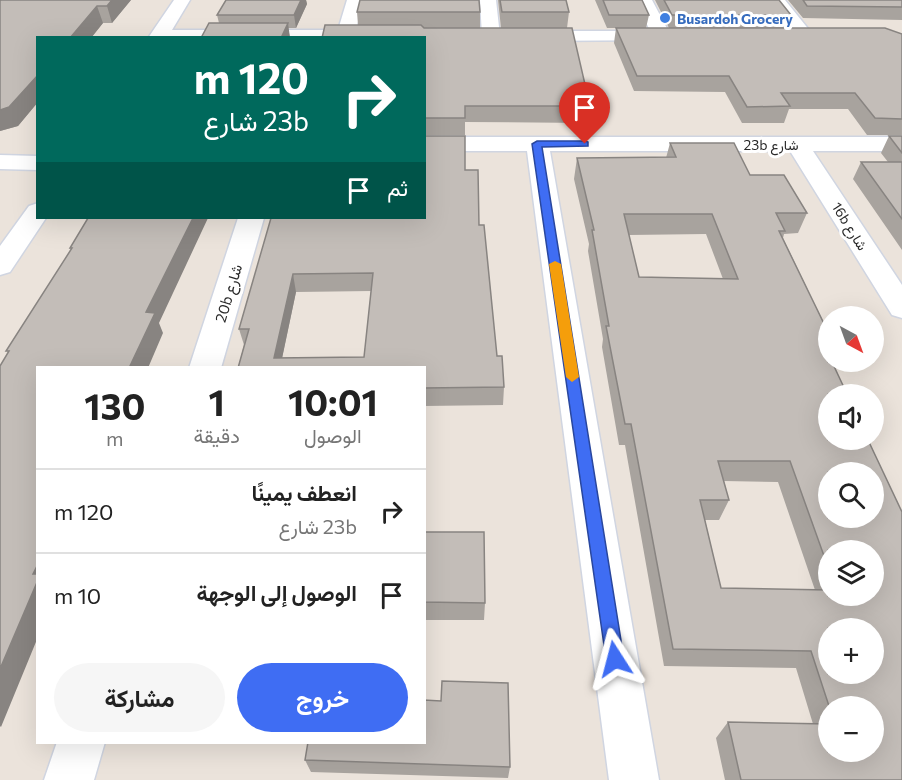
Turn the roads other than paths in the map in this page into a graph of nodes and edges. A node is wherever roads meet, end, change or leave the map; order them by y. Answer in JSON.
{"nodes":[{"id":1,"x":182,"y":0,"type":"edge"},
{"id":2,"x":355,"y":0,"type":"edge"},
{"id":3,"x":488,"y":0,"type":"edge"},
{"id":4,"x":644,"y":0,"type":"edge"},
{"id":5,"x":776,"y":0,"type":"edge"},
{"id":6,"x":345,"y":35,"type":"junction"},
{"id":7,"x":381,"y":35,"type":"edge"},
{"id":8,"x":158,"y":36,"type":"edge"},
{"id":9,"x":662,"y":36,"type":"junction"},
{"id":10,"x":682,"y":36,"type":"edge"},
{"id":11,"x":782,"y":36,"type":"edge"},
{"id":12,"x":805,"y":36,"type":"junction"},
{"id":13,"x":826,"y":36,"type":"edge"},
{"id":14,"x":426,"y":144,"type":"edge"},
{"id":15,"x":537,"y":144,"type":"junction"},
{"id":16,"x":902,"y":144,"type":"edge"},
{"id":17,"x":798,"y":145,"type":"junction"},
{"id":18,"x":0,"y":162,"type":"edge"},
{"id":19,"x":36,"y":163,"type":"edge"},
{"id":20,"x":36,"y":214,"type":"edge"},
{"id":21,"x":251,"y":219,"type":"edge"},
{"id":22,"x":0,"y":266,"type":"edge"},
{"id":23,"x":902,"y":308,"type":"edge"},
{"id":24,"x":206,"y":366,"type":"edge"},
{"id":25,"x":80,"y":744,"type":"edge"},
{"id":26,"x":69,"y":780,"type":"edge"},
{"id":27,"x":634,"y":780,"type":"edge"}],
"edges":[{"from":1,"to":8,"type":"street"},
{"from":2,"to":6,"type":"street"},
{"from":3,"to":9,"type":"street"},
{"from":4,"to":9,"type":"street"},
{"from":5,"to":12,"type":"street"},
{"from":6,"to":7,"type":"street"},
{"from":6,"to":8,"type":"street"},
{"from":9,"to":10,"type":"street"},
{"from":11,"to":12,"type":"street"},
{"from":12,"to":13,"type":"street"},
{"from":14,"to":15,"type":"street","name":"23b شارع"},
{"from":15,"to":17,"type":"street","name":"23b شارع"},
{"from":15,"to":27,"type":"street"},
{"from":16,"to":17,"type":"street","name":"23b شارع"},
{"from":17,"to":23,"type":"street","name":"16b شارع"},
{"from":18,"to":19,"type":"street"},
{"from":20,"to":22,"type":"street"},
{"from":21,"to":24,"type":"street","name":"20b شارع"},
{"from":25,"to":26,"type":"street"}]}
